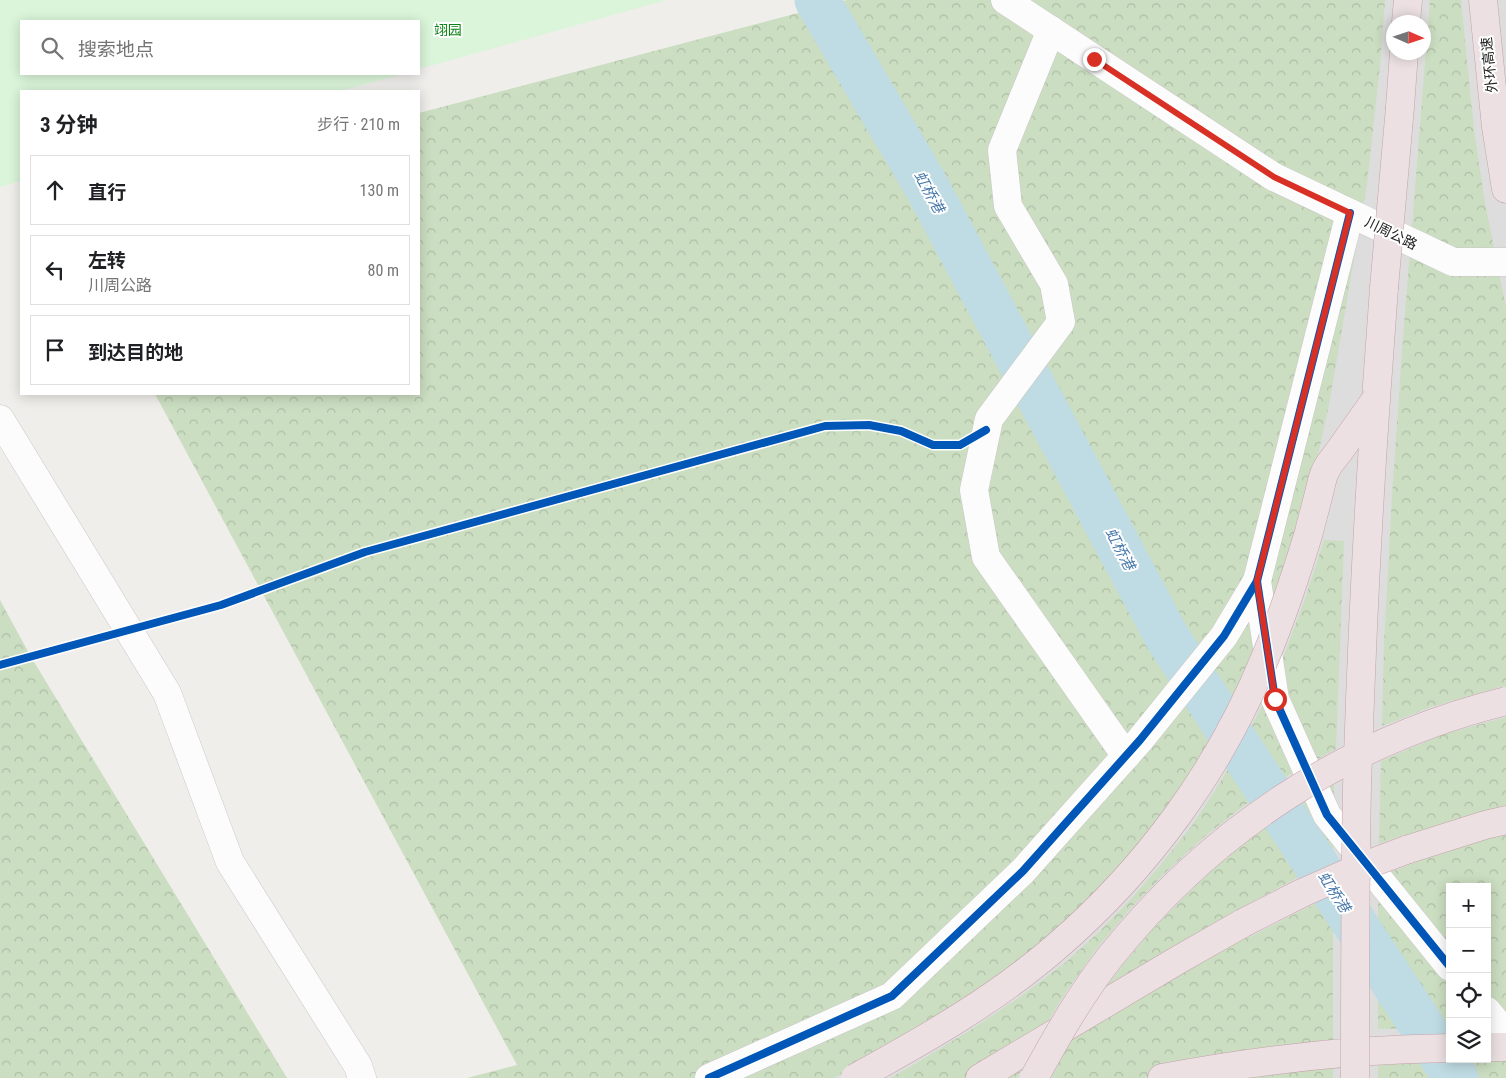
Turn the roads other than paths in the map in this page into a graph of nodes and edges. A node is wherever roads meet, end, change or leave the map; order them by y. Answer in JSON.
{"nodes":[{"id":1,"x":1005,"y":0,"type":"edge"},
{"id":2,"x":1408,"y":0,"type":"edge"},
{"id":3,"x":1483,"y":0,"type":"edge"},
{"id":4,"x":1407,"y":15,"type":"edge"},
{"id":5,"x":1051,"y":30,"type":"junction"},
{"id":6,"x":1403,"y":60,"type":"edge"},
{"id":7,"x":1506,"y":190,"type":"edge"},
{"id":8,"x":1350,"y":213,"type":"junction"},
{"id":9,"x":1506,"y":262,"type":"edge"},
{"id":10,"x":1376,"y":399,"type":"junction"},
{"id":11,"x":0,"y":420,"type":"edge"},
{"id":12,"x":1257,"y":581,"type":"junction"},
{"id":13,"x":1506,"y":701,"type":"edge"},
{"id":14,"x":1133,"y":748,"type":"junction"},
{"id":15,"x":1506,"y":820,"type":"edge"},
{"id":16,"x":1446,"y":962,"type":"edge"},
{"id":17,"x":1491,"y":1017,"type":"edge"},
{"id":18,"x":1506,"y":1034,"type":"edge"},
{"id":19,"x":1491,"y":1047,"type":"edge"},
{"id":20,"x":1446,"y":1048,"type":"edge"},
{"id":21,"x":1506,"y":1048,"type":"edge"},
{"id":22,"x":362,"y":1078,"type":"edge"},
{"id":23,"x":708,"y":1078,"type":"edge"},
{"id":24,"x":854,"y":1078,"type":"edge"},
{"id":25,"x":980,"y":1078,"type":"edge"},
{"id":26,"x":1034,"y":1078,"type":"edge"},
{"id":27,"x":1162,"y":1078,"type":"edge"},
{"id":28,"x":1355,"y":1078,"type":"edge"}],
"edges":[{"from":1,"to":5,"type":"street","name":"川周公路"},
{"from":2,"to":4,"type":"highway"},
{"from":3,"to":7,"type":"highway","name":"外环高速"},
{"from":5,"to":8,"type":"street","name":"川周公路"},
{"from":5,"to":14,"type":"street"},
{"from":6,"to":10,"type":"highway","bridge":true},
{"from":8,"to":9,"type":"street","name":"川周公路"},
{"from":8,"to":12,"type":"street"},
{"from":10,"to":24,"type":"highway","bridge":true},
{"from":10,"to":28,"type":"highway","bridge":true},
{"from":11,"to":22,"type":"street"},
{"from":12,"to":14,"type":"street"},
{"from":12,"to":16,"type":"street"},
{"from":13,"to":26,"type":"highway","bridge":true},
{"from":14,"to":23,"type":"street"},
{"from":15,"to":25,"type":"highway","bridge":true},
{"from":17,"to":18,"type":"street"},
{"from":19,"to":21,"type":"highway"},
{"from":20,"to":27,"type":"highway"}]}
